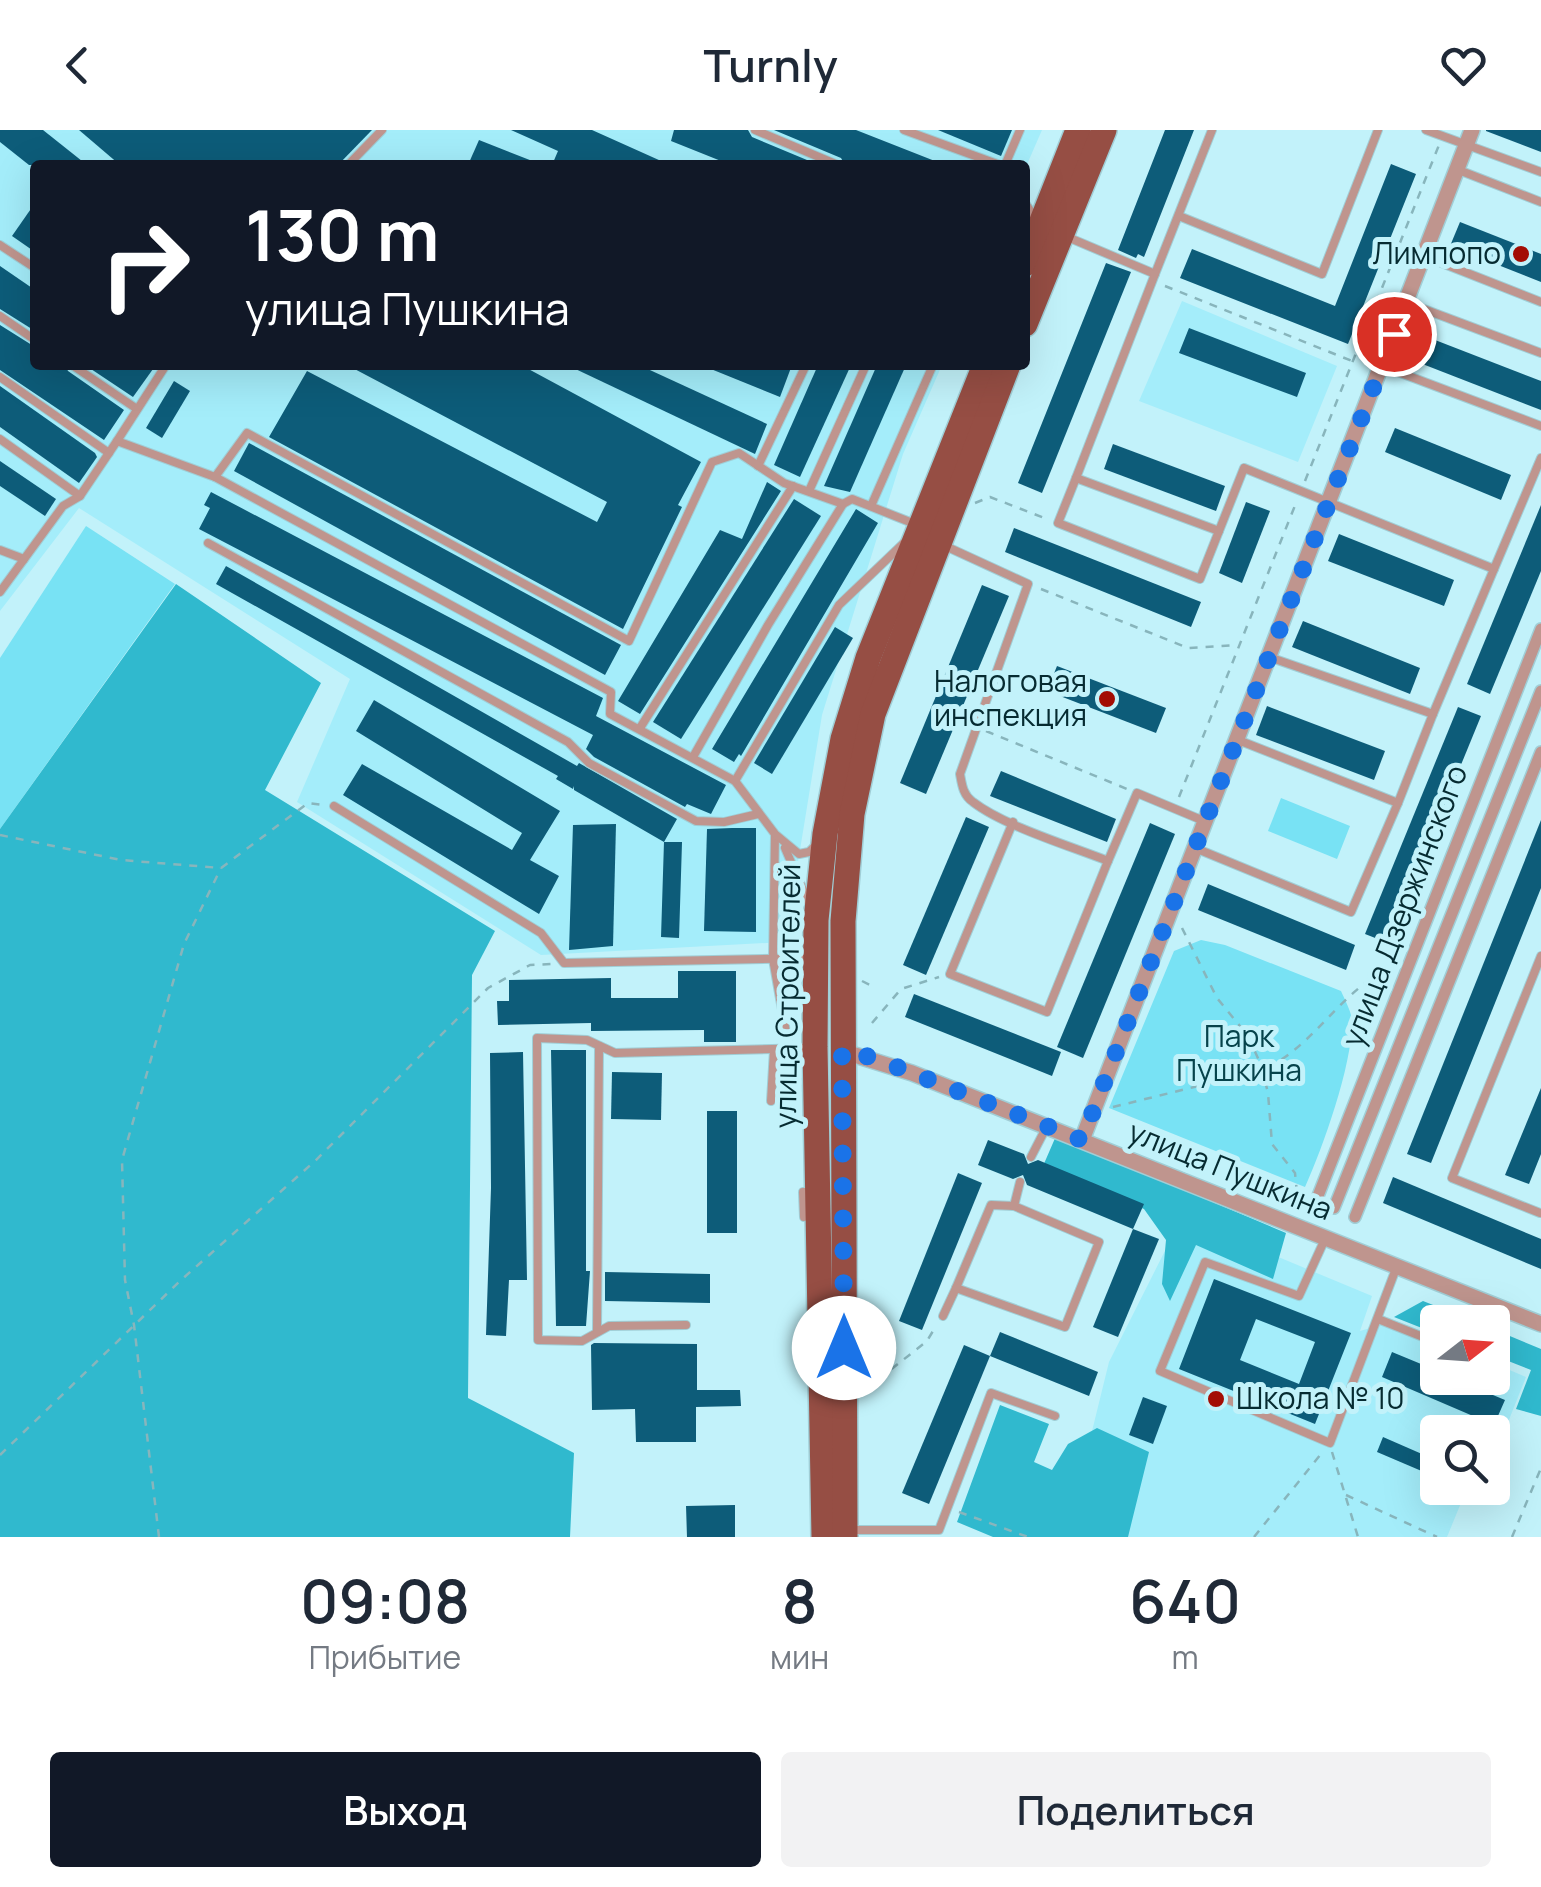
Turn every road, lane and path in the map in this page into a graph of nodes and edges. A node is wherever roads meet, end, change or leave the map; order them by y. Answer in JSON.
{"nodes":[{"id":1,"x":382,"y":130,"type":"edge"},
{"id":2,"x":754,"y":130,"type":"edge"},
{"id":3,"x":904,"y":130,"type":"edge"},
{"id":4,"x":1020,"y":130,"type":"edge"},
{"id":5,"x":1078,"y":130,"type":"edge"},
{"id":6,"x":1104,"y":130,"type":"edge"},
{"id":7,"x":1212,"y":130,"type":"edge"},
{"id":8,"x":1378,"y":130,"type":"edge"},
{"id":9,"x":1426,"y":130,"type":"edge"},
{"id":10,"x":1442,"y":136,"type":"junction"},
{"id":11,"x":1469,"y":137,"type":"edge"},
{"id":12,"x":353,"y":160,"type":"edge"},
{"id":13,"x":826,"y":160,"type":"edge"},
{"id":14,"x":988,"y":160,"type":"edge"},
{"id":15,"x":1005,"y":160,"type":"edge"},
{"id":16,"x":1456,"y":169,"type":"junction"},
{"id":17,"x":1541,"y":172,"type":"edge"},
{"id":18,"x":1541,"y":202,"type":"edge"},
{"id":19,"x":1178,"y":216,"type":"junction"},
{"id":20,"x":1042,"y":228,"type":"edge"},
{"id":21,"x":0,"y":244,"type":"edge"},
{"id":22,"x":1030,"y":253,"type":"edge"},
{"id":23,"x":1424,"y":256,"type":"junction"},
{"id":24,"x":30,"y":265,"type":"edge"},
{"id":25,"x":1153,"y":277,"type":"junction"},
{"id":26,"x":1030,"y":296,"type":"edge"},
{"id":27,"x":1405,"y":302,"type":"junction"},
{"id":28,"x":1541,"y":302,"type":"edge"},
{"id":29,"x":0,"y":316,"type":"edge"},
{"id":30,"x":30,"y":337,"type":"edge"},
{"id":31,"x":1541,"y":353,"type":"edge"},
{"id":32,"x":1354,"y":362,"type":"junction"},
{"id":33,"x":1382,"y":366,"type":"junction"},
{"id":34,"x":79,"y":370,"type":"edge"},
{"id":35,"x":163,"y":370,"type":"edge"},
{"id":36,"x":804,"y":370,"type":"edge"},
{"id":37,"x":864,"y":370,"type":"edge"},
{"id":38,"x":930,"y":370,"type":"edge"},
{"id":39,"x":983,"y":370,"type":"edge"},
{"id":40,"x":1006,"y":370,"type":"edge"},
{"id":41,"x":0,"y":377,"type":"edge"},
{"id":42,"x":137,"y":409,"type":"junction"},
{"id":43,"x":1541,"y":426,"type":"edge"},
{"id":44,"x":0,"y":439,"type":"edge"},
{"id":45,"x":117,"y":441,"type":"junction"},
{"id":46,"x":109,"y":453,"type":"junction"},
{"id":47,"x":1541,"y":458,"type":"edge"},
{"id":48,"x":758,"y":466,"type":"junction"},
{"id":49,"x":215,"y":477,"type":"junction"},
{"id":50,"x":1076,"y":478,"type":"junction"},
{"id":51,"x":793,"y":486,"type":"junction"},
{"id":52,"x":1302,"y":490,"type":"junction"},
{"id":53,"x":809,"y":492,"type":"junction"},
{"id":54,"x":80,"y":496,"type":"junction"},
{"id":55,"x":990,"y":497,"type":"dead end"},
{"id":56,"x":1331,"y":501,"type":"junction"},
{"id":57,"x":843,"y":504,"type":"junction"},
{"id":58,"x":872,"y":506,"type":"junction"},
{"id":59,"x":1058,"y":523,"type":"junction"},
{"id":60,"x":1218,"y":531,"type":"junction"},
{"id":61,"x":929,"y":534,"type":"junction"},
{"id":62,"x":208,"y":543,"type":"dead end"},
{"id":63,"x":0,"y":550,"type":"edge"},
{"id":64,"x":24,"y":559,"type":"junction"},
{"id":65,"x":1494,"y":569,"type":"junction"},
{"id":66,"x":1028,"y":584,"type":"junction"},
{"id":67,"x":0,"y":592,"type":"edge"},
{"id":68,"x":1541,"y":629,"type":"edge"},
{"id":69,"x":1238,"y":645,"type":"junction"},
{"id":70,"x":1270,"y":657,"type":"junction"},
{"id":71,"x":1541,"y":691,"type":"edge"},
{"id":72,"x":1433,"y":714,"type":"junction"},
{"id":73,"x":977,"y":727,"type":"junction"},
{"id":74,"x":640,"y":728,"type":"junction"},
{"id":75,"x":1237,"y":740,"type":"junction"},
{"id":76,"x":1541,"y":752,"type":"edge"},
{"id":77,"x":693,"y":758,"type":"junction"},
{"id":78,"x":735,"y":781,"type":"junction"},
{"id":79,"x":1137,"y":793,"type":"junction"},
{"id":80,"x":1398,"y":803,"type":"junction"},
{"id":81,"x":334,"y":806,"type":"joint"},
{"id":82,"x":1175,"y":808,"type":"junction"},
{"id":83,"x":758,"y":814,"type":"junction"},
{"id":84,"x":1204,"y":820,"type":"junction"},
{"id":85,"x":1013,"y":822,"type":"junction"},
{"id":86,"x":775,"y":834,"type":"junction"},
{"id":87,"x":825,"y":834,"type":"junction"},
{"id":88,"x":0,"y":835,"type":"edge"},
{"id":89,"x":784,"y":844,"type":"junction"},
{"id":90,"x":1194,"y":848,"type":"junction"},
{"id":91,"x":1108,"y":861,"type":"junction"},
{"id":92,"x":221,"y":868,"type":"junction"},
{"id":93,"x":1174,"y":902,"type":"junction"},
{"id":94,"x":816,"y":920,"type":"junction"},
{"id":95,"x":1541,"y":956,"type":"edge"},
{"id":96,"x":816,"y":958,"type":"junction"},
{"id":97,"x":774,"y":959,"type":"junction"},
{"id":98,"x":564,"y":963,"type":"junction"},
{"id":99,"x":950,"y":974,"type":"junction"},
{"id":100,"x":1404,"y":978,"type":"junction"},
{"id":101,"x":872,"y":1023,"type":"dead end"},
{"id":102,"x":599,"y":1046,"type":"junction"},
{"id":103,"x":815,"y":1047,"type":"junction"},
{"id":104,"x":788,"y":1049,"type":"junction"},
{"id":105,"x":774,"y":1050,"type":"junction"},
{"id":106,"x":842,"y":1050,"type":"junction"},
{"id":107,"x":1263,"y":1070,"type":"junction"},
{"id":108,"x":771,"y":1100,"type":"dead end"},
{"id":109,"x":1109,"y":1108,"type":"dead end"},
{"id":110,"x":1047,"y":1126,"type":"junction"},
{"id":111,"x":1082,"y":1140,"type":"junction"},
{"id":112,"x":1030,"y":1157,"type":"dead end"},
{"id":113,"x":1020,"y":1182,"type":"dead end"},
{"id":114,"x":817,"y":1192,"type":"junction"},
{"id":115,"x":1297,"y":1194,"type":"dead end"},
{"id":116,"x":1316,"y":1201,"type":"dead end"},
{"id":117,"x":1014,"y":1206,"type":"junction"},
{"id":118,"x":1334,"y":1208,"type":"dead end"},
{"id":119,"x":1541,"y":1212,"type":"edge"},
{"id":120,"x":804,"y":1217,"type":"dead end"},
{"id":121,"x":1355,"y":1217,"type":"dead end"},
{"id":122,"x":1326,"y":1239,"type":"junction"},
{"id":123,"x":1397,"y":1266,"type":"junction"},
{"id":124,"x":956,"y":1288,"type":"junction"},
{"id":125,"x":942,"y":1316,"type":"joint"},
{"id":126,"x":1378,"y":1319,"type":"junction"},
{"id":127,"x":1541,"y":1324,"type":"edge"},
{"id":128,"x":134,"y":1325,"type":"junction"},
{"id":129,"x":686,"y":1325,"type":"dead end"},
{"id":130,"x":597,"y":1332,"type":"junction"},
{"id":131,"x":1420,"y":1336,"type":"edge"},
{"id":132,"x":879,"y":1379,"type":"dead end"},
{"id":133,"x":1055,"y":1416,"type":"dead end"},
{"id":134,"x":1330,"y":1444,"type":"junction"},
{"id":135,"x":0,"y":1455,"type":"edge"},
{"id":136,"x":1541,"y":1468,"type":"edge"},
{"id":137,"x":1345,"y":1494,"type":"junction"},
{"id":138,"x":947,"y":1508,"type":"junction"},
{"id":139,"x":838,"y":1535,"type":"edge"},
{"id":140,"x":159,"y":1537,"type":"edge"},
{"id":141,"x":1028,"y":1537,"type":"edge"},
{"id":142,"x":1254,"y":1537,"type":"edge"},
{"id":143,"x":1358,"y":1537,"type":"edge"},
{"id":144,"x":1437,"y":1537,"type":"edge"},
{"id":145,"x":1512,"y":1537,"type":"edge"}],
"edges":[{"from":1,"to":12,"type":"lane"},
{"from":2,"to":13,"type":"lane"},
{"from":3,"to":14,"type":"lane"},
{"from":4,"to":15,"type":"lane"},
{"from":5,"to":20,"type":"main road"},
{"from":6,"to":20,"type":"main road"},
{"from":7,"to":19,"type":"lane"},
{"from":8,"to":19,"type":"lane"},
{"from":9,"to":10,"type":"lane"},
{"from":10,"to":11,"type":"lane"},
{"from":10,"to":32,"type":"path"},
{"from":11,"to":16,"type":"street"},
{"from":11,"to":17,"type":"lane"},
{"from":16,"to":18,"type":"lane"},
{"from":16,"to":23,"type":"street"},
{"from":19,"to":25,"type":"lane"},
{"from":20,"to":22,"type":"main road"},
{"from":20,"to":25,"type":"lane"},
{"from":20,"to":26,"type":"main road"},
{"from":21,"to":24,"type":"lane"},
{"from":23,"to":27,"type":"street"},
{"from":23,"to":28,"type":"lane"},
{"from":25,"to":32,"type":"path"},
{"from":25,"to":50,"type":"lane"},
{"from":27,"to":31,"type":"lane"},
{"from":27,"to":33,"type":"street"},
{"from":29,"to":30,"type":"lane"},
{"from":32,"to":52,"type":"path"},
{"from":33,"to":43,"type":"lane"},
{"from":33,"to":56,"type":"street"},
{"from":34,"to":42,"type":"lane"},
{"from":35,"to":42,"type":"lane"},
{"from":36,"to":48,"type":"lane"},
{"from":37,"to":53,"type":"lane"},
{"from":38,"to":58,"type":"lane"},
{"from":39,"to":61,"type":"main road","name":"улица Строителей"},
{"from":40,"to":61,"type":"main road","name":"улица Строителей"},
{"from":41,"to":46,"type":"lane"},
{"from":42,"to":45,"type":"lane"},
{"from":44,"to":54,"type":"lane"},
{"from":45,"to":46,"type":"lane"},
{"from":45,"to":49,"type":"lane"},
{"from":46,"to":54,"type":"lane"},
{"from":47,"to":65,"type":"lane"},
{"from":48,"to":49,"type":"lane"},
{"from":48,"to":51,"type":"lane"},
{"from":49,"to":74,"type":"lane"},
{"from":50,"to":59,"type":"lane"},
{"from":50,"to":60,"type":"lane"},
{"from":51,"to":53,"type":"lane"},
{"from":51,"to":74,"type":"lane"},
{"from":52,"to":56,"type":"lane"},
{"from":52,"to":60,"type":"lane"},
{"from":52,"to":69,"type":"path"},
{"from":53,"to":57,"type":"lane"},
{"from":54,"to":64,"type":"lane"},
{"from":55,"to":59,"type":"path"},
{"from":56,"to":65,"type":"lane"},
{"from":56,"to":70,"type":"street"},
{"from":57,"to":58,"type":"lane"},
{"from":57,"to":77,"type":"lane"},
{"from":58,"to":61,"type":"lane"},
{"from":59,"to":60,"type":"lane"},
{"from":61,"to":66,"type":"lane"},
{"from":61,"to":78,"type":"lane"},
{"from":61,"to":87,"type":"main road","name":"улица Строителей"},
{"from":61,"to":106,"type":"main road","name":"улица Строителей"},
{"from":62,"to":83,"type":"lane"},
{"from":63,"to":64,"type":"lane"},
{"from":64,"to":67,"type":"lane"},
{"from":65,"to":72,"type":"lane"},
{"from":66,"to":69,"type":"path"},
{"from":66,"to":73,"type":"lane"},
{"from":68,"to":100,"type":"street","name":"улица Дзержинского"},
{"from":69,"to":82,"type":"path"},
{"from":70,"to":72,"type":"lane"},
{"from":70,"to":75,"type":"street"},
{"from":71,"to":118,"type":"street","name":"улица Дзержинского"},
{"from":72,"to":80,"type":"lane"},
{"from":73,"to":79,"type":"path"},
{"from":73,"to":85,"type":"lane"},
{"from":74,"to":77,"type":"lane"},
{"from":75,"to":80,"type":"lane"},
{"from":75,"to":84,"type":"street"},
{"from":76,"to":121,"type":"street"},
{"from":77,"to":78,"type":"lane"},
{"from":78,"to":83,"type":"lane"},
{"from":79,"to":82,"type":"lane"},
{"from":79,"to":91,"type":"lane"},
{"from":80,"to":90,"type":"lane"},
{"from":81,"to":92,"type":"path"},
{"from":81,"to":98,"type":"lane"},
{"from":82,"to":84,"type":"lane"},
{"from":83,"to":86,"type":"lane"},
{"from":84,"to":90,"type":"street"},
{"from":85,"to":91,"type":"lane"},
{"from":85,"to":99,"type":"lane"},
{"from":86,"to":89,"type":"lane"},
{"from":86,"to":97,"type":"lane"},
{"from":87,"to":89,"type":"lane"},
{"from":87,"to":94,"type":"main road","name":"улица Строителей"},
{"from":88,"to":92,"type":"path"},
{"from":89,"to":94,"type":"lane"},
{"from":90,"to":93,"type":"street"},
{"from":91,"to":99,"type":"lane"},
{"from":92,"to":128,"type":"path"},
{"from":93,"to":107,"type":"path"},
{"from":93,"to":111,"type":"street"},
{"from":94,"to":96,"type":"main road","name":"улица Строителей"},
{"from":95,"to":119,"type":"lane"},
{"from":96,"to":97,"type":"lane"},
{"from":96,"to":103,"type":"main road","name":"улица Строителей"},
{"from":97,"to":98,"type":"lane"},
{"from":97,"to":104,"type":"lane"},
{"from":98,"to":128,"type":"path"},
{"from":99,"to":101,"type":"path"},
{"from":100,"to":107,"type":"path"},
{"from":100,"to":116,"type":"street","name":"улица Дзержинского"},
{"from":102,"to":105,"type":"lane"},
{"from":102,"to":130,"type":"lane"},
{"from":102,"to":130,"type":"lane"},
{"from":103,"to":104,"type":"lane"},
{"from":103,"to":106,"type":"main road"},
{"from":103,"to":114,"type":"main road","name":"улица Строителей"},
{"from":104,"to":105,"type":"lane"},
{"from":105,"to":108,"type":"lane"},
{"from":106,"to":110,"type":"street","name":"улица Пушкина"},
{"from":106,"to":139,"type":"main road","name":"улица Строителей"},
{"from":107,"to":109,"type":"path"},
{"from":107,"to":115,"type":"path"},
{"from":110,"to":111,"type":"street","name":"улица Пушкина"},
{"from":110,"to":112,"type":"lane"},
{"from":111,"to":122,"type":"street","name":"улица Пушкина"},
{"from":113,"to":117,"type":"lane"},
{"from":114,"to":120,"type":"lane"},
{"from":114,"to":139,"type":"main road","name":"улица Строителей"},
{"from":117,"to":124,"type":"lane"},
{"from":117,"to":124,"type":"lane"},
{"from":122,"to":123,"type":"street","name":"улица Пушкина"},
{"from":122,"to":134,"type":"lane"},
{"from":123,"to":126,"type":"lane"},
{"from":123,"to":127,"type":"street","name":"улица Пушкина"},
{"from":124,"to":125,"type":"lane"},
{"from":125,"to":132,"type":"path"},
{"from":126,"to":131,"type":"lane"},
{"from":126,"to":134,"type":"lane"},
{"from":128,"to":135,"type":"path"},
{"from":128,"to":140,"type":"path"},
{"from":129,"to":130,"type":"lane"},
{"from":133,"to":138,"type":"lane"},
{"from":134,"to":137,"type":"path"},
{"from":134,"to":142,"type":"path"},
{"from":136,"to":145,"type":"path"},
{"from":137,"to":143,"type":"path"},
{"from":137,"to":144,"type":"path"},
{"from":138,"to":139,"type":"lane"},
{"from":138,"to":141,"type":"path"}]}
